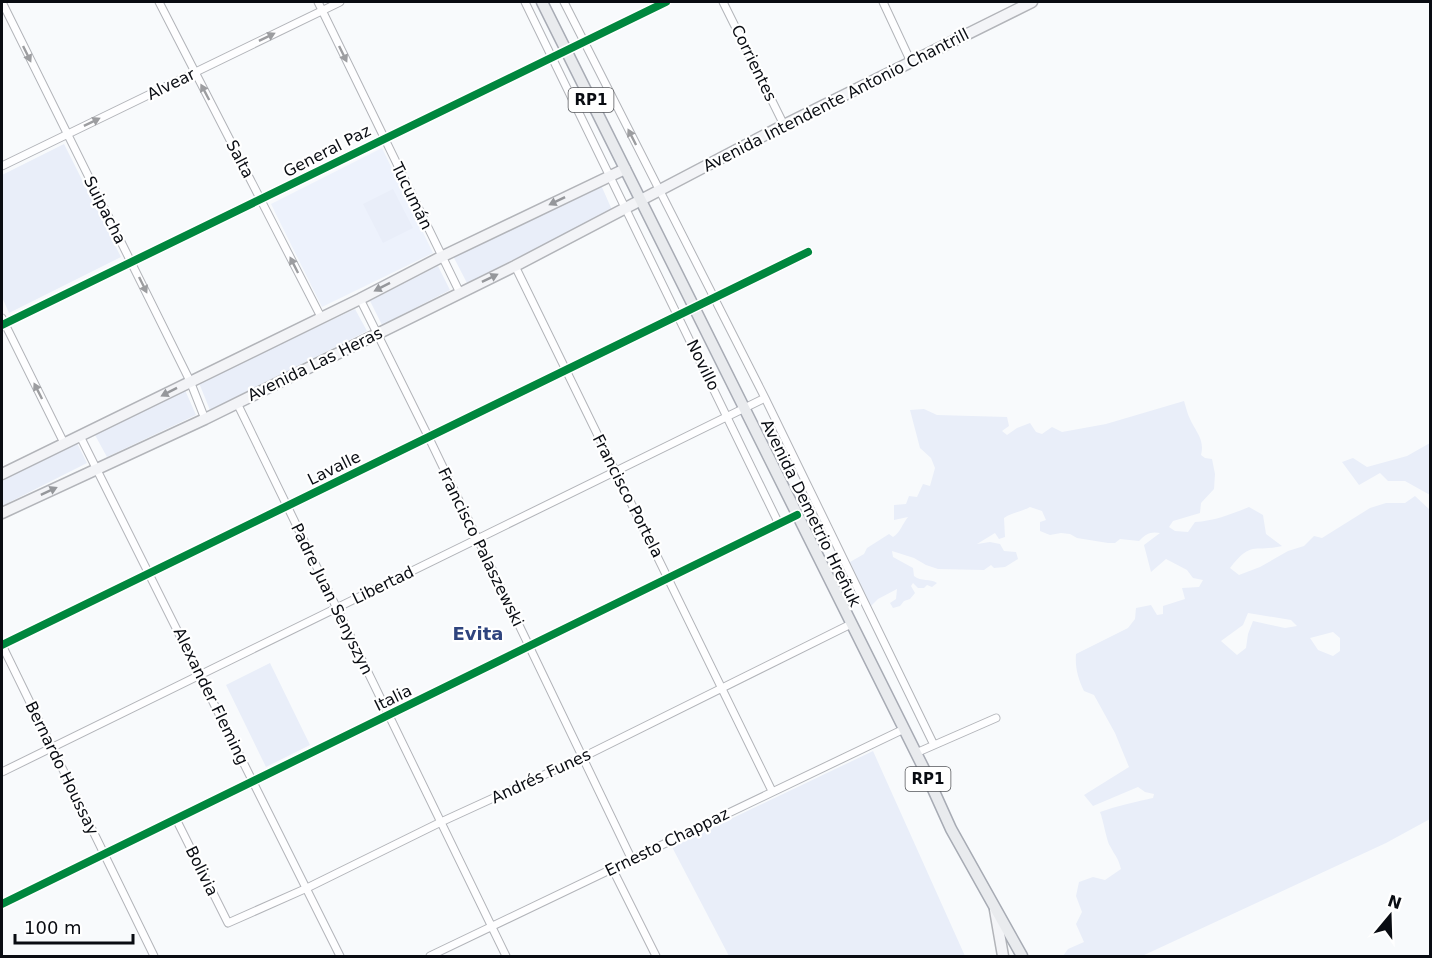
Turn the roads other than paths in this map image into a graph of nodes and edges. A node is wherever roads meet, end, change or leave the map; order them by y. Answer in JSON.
{"nodes":[{"id":1,"x":159,"y":2,"type":"edge"},
{"id":2,"x":318,"y":2,"type":"edge"},
{"id":3,"x":340,"y":2,"type":"edge"},
{"id":4,"x":525,"y":2,"type":"edge"},
{"id":5,"x":542,"y":2,"type":"edge"},
{"id":6,"x":564,"y":2,"type":"edge"},
{"id":7,"x":666,"y":2,"type":"edge"},
{"id":8,"x":723,"y":2,"type":"edge"},
{"id":9,"x":883,"y":2,"type":"edge"},
{"id":10,"x":1032,"y":2,"type":"edge"},
{"id":11,"x":4,"y":4,"type":"edge"},
{"id":12,"x":322,"y":10,"type":"junction"},
{"id":13,"x":584,"y":43,"type":"junction"},
{"id":14,"x":566,"y":51,"type":"junction"},
{"id":15,"x":551,"y":57,"type":"junction"},
{"id":16,"x":911,"y":62,"type":"junction"},
{"id":17,"x":195,"y":73,"type":"junction"},
{"id":18,"x":784,"y":125,"type":"junction"},
{"id":19,"x":66,"y":134,"type":"junction"},
{"id":20,"x":384,"y":138,"type":"junction"},
{"id":21,"x":2,"y":166,"type":"edge"},
{"id":22,"x":625,"y":169,"type":"junction"},
{"id":23,"x":609,"y":176,"type":"junction"},
{"id":24,"x":659,"y":189,"type":"junction"},
{"id":25,"x":641,"y":198,"type":"junction"},
{"id":26,"x":261,"y":199,"type":"junction"},
{"id":27,"x":625,"y":207,"type":"junction"},
{"id":28,"x":808,"y":252,"type":"dead end"},
{"id":29,"x":441,"y":257,"type":"junction"},
{"id":30,"x":132,"y":262,"type":"junction"},
{"id":31,"x":515,"y":266,"type":"junction"},
{"id":32,"x":460,"y":293,"type":"junction"},
{"id":33,"x":360,"y":299,"type":"junction"},
{"id":34,"x":714,"y":299,"type":"junction"},
{"id":35,"x":695,"y":308,"type":"junction"},
{"id":36,"x":678,"y":316,"type":"junction"},
{"id":37,"x":321,"y":317,"type":"junction"},
{"id":38,"x":2,"y":322,"type":"edge"},
{"id":39,"x":376,"y":334,"type":"junction"},
{"id":40,"x":565,"y":372,"type":"junction"},
{"id":41,"x":190,"y":381,"type":"junction"},
{"id":42,"x":765,"y":398,"type":"junction"},
{"id":43,"x":237,"y":403,"type":"junction"},
{"id":44,"x":745,"y":408,"type":"junction"},
{"id":45,"x":727,"y":416,"type":"junction"},
{"id":46,"x":206,"y":419,"type":"junction"},
{"id":47,"x":80,"y":436,"type":"junction"},
{"id":48,"x":429,"y":438,"type":"junction"},
{"id":49,"x":64,"y":443,"type":"junction"},
{"id":50,"x":97,"y":468,"type":"junction"},
{"id":51,"x":616,"y":471,"type":"junction"},
{"id":52,"x":2,"y":474,"type":"edge"},
{"id":53,"x":287,"y":506,"type":"junction"},
{"id":54,"x":2,"y":513,"type":"edge"},
{"id":55,"x":797,"y":515,"type":"junction"},
{"id":56,"x":779,"y":524,"type":"junction"},
{"id":57,"x":477,"y":539,"type":"junction"},
{"id":58,"x":150,"y":573,"type":"junction"},
{"id":59,"x":669,"y":578,"type":"junction"},
{"id":60,"x":337,"y":608,"type":"junction"},
{"id":61,"x":851,"y":624,"type":"junction"},
{"id":62,"x":2,"y":645,"type":"edge"},
{"id":63,"x":529,"y":646,"type":"junction"},
{"id":64,"x":201,"y":675,"type":"junction"},
{"id":65,"x":723,"y":687,"type":"junction"},
{"id":66,"x":389,"y":715,"type":"junction"},
{"id":67,"x":996,"y":718,"type":"dead end"},
{"id":68,"x":904,"y":729,"type":"junction"},
{"id":69,"x":934,"y":745,"type":"junction"},
{"id":70,"x":52,"y":747,"type":"junction"},
{"id":71,"x":916,"y":753,"type":"junction"},
{"id":72,"x":583,"y":757,"type":"junction"},
{"id":73,"x":2,"y":772,"type":"edge"},
{"id":74,"x":254,"y":781,"type":"junction"},
{"id":75,"x":772,"y":791,"type":"junction"},
{"id":76,"x":177,"y":819,"type":"junction"},
{"id":77,"x":441,"y":822,"type":"junction"},
{"id":78,"x":104,"y":854,"type":"junction"},
{"id":79,"x":632,"y":860,"type":"junction"},
{"id":80,"x":612,"y":868,"type":"junction"},
{"id":81,"x":307,"y":888,"type":"junction"},
{"id":82,"x":2,"y":904,"type":"edge"},
{"id":83,"x":995,"y":910,"type":"junction"},
{"id":84,"x":228,"y":922,"type":"joint"},
{"id":85,"x":492,"y":927,"type":"junction"},
{"id":86,"x":154,"y":957,"type":"edge"},
{"id":87,"x":340,"y":957,"type":"edge"},
{"id":88,"x":430,"y":957,"type":"edge"},
{"id":89,"x":506,"y":957,"type":"edge"},
{"id":90,"x":656,"y":957,"type":"edge"},
{"id":91,"x":1004,"y":957,"type":"edge"},
{"id":92,"x":1022,"y":957,"type":"edge"}],
"edges":[{"from":1,"to":17,"type":"street","name":"Salta"},
{"from":2,"to":12,"type":"street","name":"Tucumán"},
{"from":3,"to":12,"type":"street","name":"Alvear"},
{"from":4,"to":15,"type":"street","name":"Novillo"},
{"from":5,"to":14,"type":"main road","number":"RP1"},
{"from":6,"to":13,"type":"street"},
{"from":7,"to":13,"type":"street","name":"General Paz"},
{"from":8,"to":18,"type":"street","name":"Corrientes"},
{"from":9,"to":16,"type":"street"},
{"from":10,"to":16,"type":"main road","name":"Avenida Intendente Antonio Chantrill"},
{"from":11,"to":19,"type":"street","name":"Suipacha","one_way":true},
{"from":17,"to":12,"type":"street","name":"Alvear","one_way":true},
{"from":12,"to":20,"type":"street","name":"Tucumán","one_way":true},
{"from":13,"to":14,"type":"street","name":"General Paz"},
{"from":24,"to":13,"type":"street","one_way":true},
{"from":14,"to":15,"type":"street","name":"General Paz"},
{"from":14,"to":22,"type":"main road","number":"RP1"},
{"from":15,"to":20,"type":"street","name":"General Paz"},
{"from":15,"to":23,"type":"street","name":"Novillo"},
{"from":16,"to":18,"type":"main road","name":"Avenida Intendente Antonio Chantrill"},
{"from":19,"to":17,"type":"street","name":"Alvear","one_way":true},
{"from":26,"to":17,"type":"street","name":"Salta","one_way":true},
{"from":18,"to":24,"type":"main road","name":"Avenida Intendente Antonio Chantrill"},
{"from":19,"to":21,"type":"street","name":"Alvear"},
{"from":19,"to":30,"type":"street","name":"Suipacha"},
{"from":20,"to":26,"type":"street","name":"General Paz"},
{"from":20,"to":29,"type":"street","name":"Tucumán"},
{"from":22,"to":23,"type":"main road"},
{"from":22,"to":25,"type":"main road","number":"RP1"},
{"from":23,"to":27,"type":"street","name":"Novillo"},
{"from":23,"to":29,"type":"main road","one_way":true},
{"from":24,"to":25,"type":"main road","name":"Avenida Intendente Antonio Chantrill"},
{"from":24,"to":34,"type":"street"},
{"from":25,"to":27,"type":"main road","name":"Avenida Intendente Antonio Chantrill"},
{"from":25,"to":35,"type":"main road","name":"Avenida Demetrio Hreñuk","number":"RP1"},
{"from":26,"to":30,"type":"street","name":"General Paz"},
{"from":37,"to":26,"type":"street","name":"Salta","one_way":true},
{"from":27,"to":31,"type":"main road","name":"Avenida Las Heras"},
{"from":27,"to":36,"type":"street","name":"Novillo"},
{"from":28,"to":34,"type":"street","name":"Lavalle"},
{"from":29,"to":32,"type":"street","name":"Tucumán"},
{"from":29,"to":33,"type":"main road","one_way":true},
{"from":30,"to":38,"type":"street","name":"General Paz"},
{"from":30,"to":41,"type":"street","name":"Suipacha","one_way":true},
{"from":32,"to":31,"type":"main road","name":"Avenida Las Heras","one_way":true},
{"from":31,"to":40,"type":"street","name":"Francisco Portela"},
{"from":32,"to":39,"type":"main road","name":"Avenida Las Heras"},
{"from":33,"to":37,"type":"main road"},
{"from":33,"to":39,"type":"street","name":"Francisco Palaszewski"},
{"from":34,"to":35,"type":"street","name":"Lavalle"},
{"from":34,"to":42,"type":"street"},
{"from":35,"to":36,"type":"street","name":"Lavalle"},
{"from":35,"to":44,"type":"main road","name":"Avenida Demetrio Hreñuk","number":"RP1"},
{"from":36,"to":40,"type":"street","name":"Lavalle"},
{"from":36,"to":45,"type":"street","name":"Novillo"},
{"from":37,"to":41,"type":"main road"},
{"from":49,"to":38,"type":"street","one_way":true},
{"from":39,"to":43,"type":"main road","name":"Avenida Las Heras"},
{"from":39,"to":48,"type":"street","name":"Francisco Palaszewski"},
{"from":40,"to":48,"type":"street","name":"Lavalle"},
{"from":40,"to":51,"type":"street","name":"Francisco Portela"},
{"from":41,"to":46,"type":"street","name":"Suipacha"},
{"from":41,"to":47,"type":"main road","one_way":true},
{"from":42,"to":44,"type":"street","name":"Libertad"},
{"from":42,"to":69,"type":"street"},
{"from":43,"to":46,"type":"main road","name":"Avenida Las Heras"},
{"from":43,"to":53,"type":"street","name":"Padre Juan Senyszyn"},
{"from":44,"to":45,"type":"street","name":"Libertad"},
{"from":44,"to":55,"type":"main road","name":"Avenida Demetrio Hreñuk","number":"RP1"},
{"from":45,"to":51,"type":"street","name":"Libertad"},
{"from":45,"to":56,"type":"street","name":"Novillo"},
{"from":46,"to":50,"type":"main road","name":"Avenida Las Heras"},
{"from":47,"to":49,"type":"main road"},
{"from":47,"to":50,"type":"street","name":"Alexander Fleming"},
{"from":48,"to":53,"type":"street","name":"Lavalle"},
{"from":48,"to":57,"type":"street","name":"Francisco Palaszewski"},
{"from":49,"to":52,"type":"main road"},
{"from":54,"to":50,"type":"main road","name":"Avenida Las Heras","one_way":true},
{"from":50,"to":58,"type":"street","name":"Alexander Fleming"},
{"from":51,"to":57,"type":"street","name":"Libertad"},
{"from":51,"to":59,"type":"street","name":"Francisco Portela"},
{"from":53,"to":58,"type":"street","name":"Lavalle"},
{"from":53,"to":60,"type":"street","name":"Padre Juan Senyszyn"},
{"from":55,"to":56,"type":"street","name":"Italia"},
{"from":55,"to":61,"type":"main road","name":"Avenida Demetrio Hreñuk","number":"RP1"},
{"from":56,"to":59,"type":"street","name":"Italia"},
{"from":57,"to":60,"type":"street","name":"Libertad"},
{"from":57,"to":63,"type":"street","name":"Francisco Palaszewski"},
{"from":58,"to":62,"type":"street","name":"Lavalle"},
{"from":58,"to":64,"type":"street","name":"Alexander Fleming"},
{"from":59,"to":63,"type":"street","name":"Italia"},
{"from":59,"to":65,"type":"street","name":"Francisco Portela"},
{"from":60,"to":64,"type":"street","name":"Libertad"},
{"from":60,"to":66,"type":"street","name":"Padre Juan Senyszyn"},
{"from":61,"to":65,"type":"street","name":"Andrés Funes"},
{"from":61,"to":68,"type":"main road","name":"Avenida Demetrio Hreñuk","number":"RP1"},
{"from":62,"to":70,"type":"street","name":"Bernardo Houssay"},
{"from":63,"to":66,"type":"street","name":"Italia"},
{"from":63,"to":72,"type":"street","name":"Francisco Palaszewski"},
{"from":64,"to":70,"type":"street","name":"Libertad"},
{"from":64,"to":74,"type":"street","name":"Alexander Fleming"},
{"from":65,"to":72,"type":"street","name":"Andrés Funes"},
{"from":65,"to":75,"type":"street","name":"Francisco Portela"},
{"from":66,"to":74,"type":"street","name":"Italia"},
{"from":66,"to":77,"type":"street","name":"Padre Juan Senyszyn"},
{"from":67,"to":69,"type":"street"},
{"from":68,"to":71,"type":"main road","name":"Avenida Demetrio Hreñuk","number":"RP1"},
{"from":68,"to":75,"type":"street","name":"Ernesto Chappaz"},
{"from":69,"to":71,"type":"street"},
{"from":70,"to":73,"type":"street","name":"Libertad"},
{"from":70,"to":78,"type":"street","name":"Bernardo Houssay"},
{"from":71,"to":83,"type":"main road","name":"Avenida Demetrio Hreñuk","number":"RP1"},
{"from":72,"to":77,"type":"street","name":"Andrés Funes"},
{"from":72,"to":79,"type":"street","name":"Francisco Palaszewski"},
{"from":74,"to":76,"type":"street","name":"Italia"},
{"from":74,"to":81,"type":"street","name":"Alexander Fleming"},
{"from":75,"to":79,"type":"street","name":"Ernesto Chappaz"},
{"from":76,"to":78,"type":"street","name":"Italia"},
{"from":76,"to":84,"type":"street","name":"Bolivia"},
{"from":77,"to":81,"type":"street","name":"Andrés Funes"},
{"from":77,"to":85,"type":"street","name":"Padre Juan Senyszyn"},
{"from":78,"to":82,"type":"street","name":"Italia"},
{"from":78,"to":86,"type":"street","name":"Bernardo Houssay"},
{"from":79,"to":80,"type":"street","name":"Ernesto Chappaz"},
{"from":80,"to":85,"type":"street","name":"Ernesto Chappaz"},
{"from":80,"to":90,"type":"street"},
{"from":81,"to":84,"type":"street","name":"Andrés Funes"},
{"from":81,"to":87,"type":"street","name":"Alexander Fleming"},
{"from":83,"to":91,"type":"main road","number":"RP1"},
{"from":83,"to":92,"type":"main road","name":"Avenida Demetrio Hreñuk"},
{"from":85,"to":88,"type":"street","name":"Ernesto Chappaz"},
{"from":85,"to":89,"type":"street","name":"Padre Juan Senyszyn"}]}
